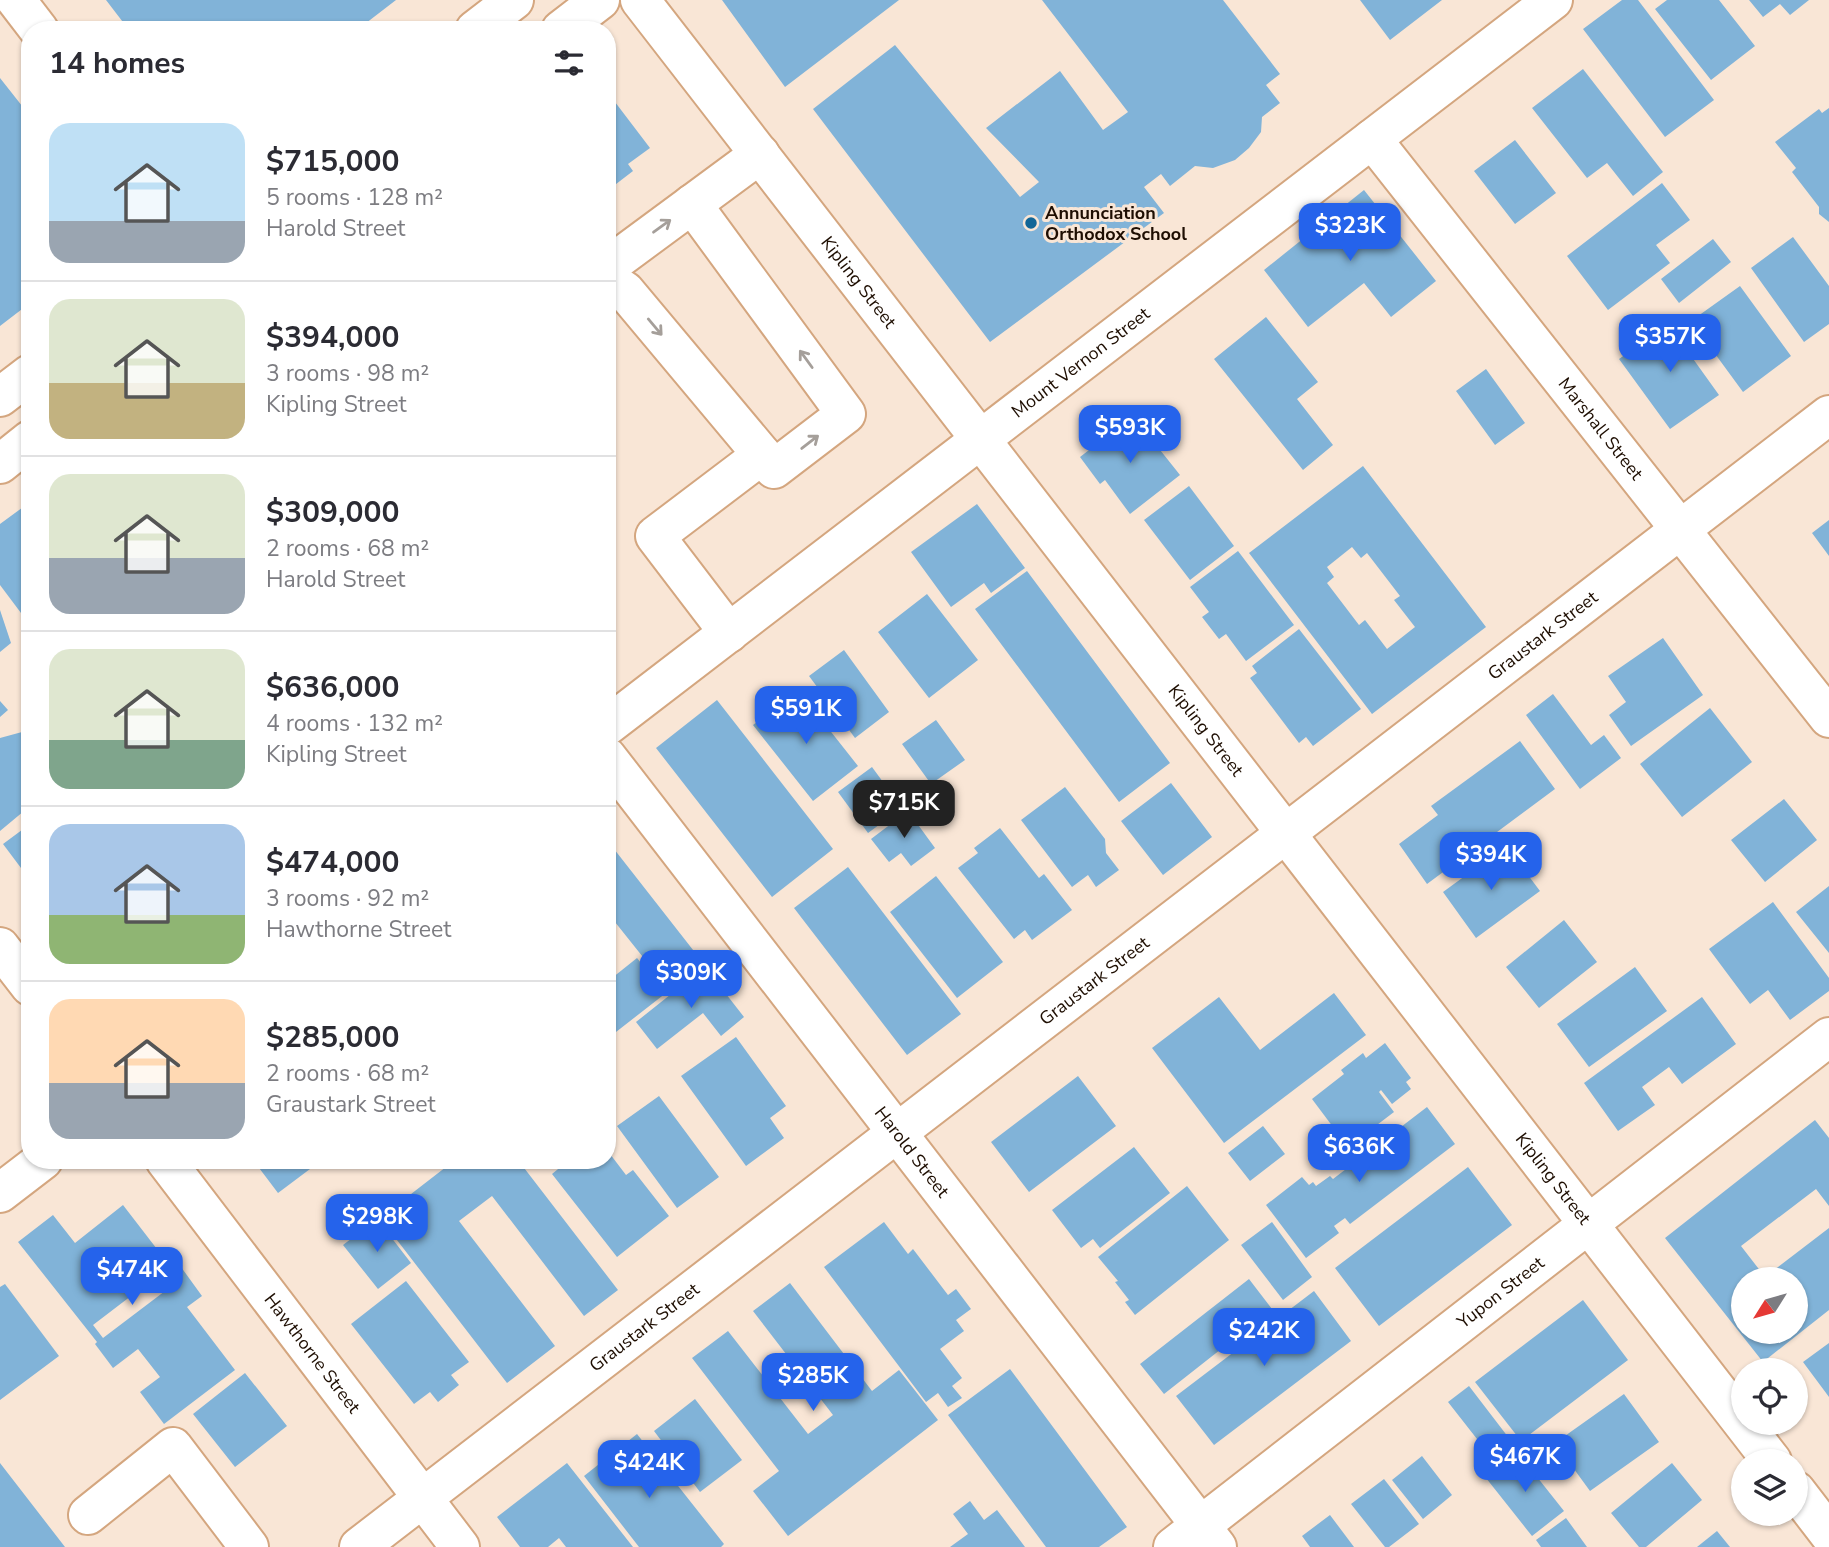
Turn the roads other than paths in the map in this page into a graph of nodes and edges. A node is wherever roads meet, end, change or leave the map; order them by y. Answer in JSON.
{"nodes":[{"id":1,"x":16,"y":0,"type":"edge"},
{"id":2,"x":514,"y":0,"type":"edge"},
{"id":3,"x":600,"y":0,"type":"edge"},
{"id":4,"x":640,"y":0,"type":"edge"},
{"id":5,"x":1553,"y":0,"type":"edge"},
{"id":6,"x":32,"y":21,"type":"edge"},
{"id":7,"x":487,"y":21,"type":"edge"},
{"id":8,"x":573,"y":21,"type":"edge"},
{"id":9,"x":1372,"y":139,"type":"junction"},
{"id":10,"x":760,"y":154,"type":"junction"},
{"id":11,"x":692,"y":204,"type":"junction"},
{"id":12,"x":616,"y":260,"type":"edge"},
{"id":13,"x":616,"y":285,"type":"edge"},
{"id":14,"x":1829,"y":415,"type":"edge"},
{"id":15,"x":981,"y":440,"type":"junction"},
{"id":16,"x":21,"y":447,"type":"edge"},
{"id":17,"x":762,"y":455,"type":"junction"},
{"id":18,"x":0,"y":464,"type":"edge"},
{"id":19,"x":1680,"y":530,"type":"junction"},
{"id":20,"x":729,"y":633,"type":"junction"},
{"id":21,"x":1829,"y":718,"type":"edge"},
{"id":22,"x":616,"y":719,"type":"edge"},
{"id":23,"x":616,"y":769,"type":"edge"},
{"id":24,"x":1286,"y":833,"type":"junction"},
{"id":25,"x":0,"y":947,"type":"edge"},
{"id":26,"x":21,"y":974,"type":"edge"},
{"id":27,"x":1829,"y":1037,"type":"edge"},
{"id":28,"x":898,"y":1132,"type":"junction"},
{"id":29,"x":31,"y":1169,"type":"edge"},
{"id":30,"x":171,"y":1169,"type":"edge"},
{"id":31,"x":0,"y":1193,"type":"edge"},
{"id":32,"x":1587,"y":1223,"type":"junction"},
{"id":33,"x":1763,"y":1449,"type":"edge"},
{"id":34,"x":422,"y":1498,"type":"junction"},
{"id":35,"x":1808,"y":1507,"type":"edge"},
{"id":36,"x":88,"y":1515,"type":"dead end"},
{"id":37,"x":1829,"y":1534,"type":"edge"},
{"id":38,"x":1197,"y":1540,"type":"edge"},
{"id":39,"x":249,"y":1547,"type":"edge"},
{"id":40,"x":359,"y":1547,"type":"edge"},
{"id":41,"x":460,"y":1547,"type":"edge"}],
"edges":[{"from":1,"to":6,"type":"street"},
{"from":2,"to":7,"type":"street"},
{"from":3,"to":8,"type":"street"},
{"from":4,"to":10,"type":"street","name":"Kipling Street"},
{"from":5,"to":9,"type":"street","name":"Mount Vernon Street"},
{"from":9,"to":15,"type":"street","name":"Mount Vernon Street"},
{"from":9,"to":19,"type":"street","name":"Marshall Street"},
{"from":10,"to":11,"type":"street"},
{"from":10,"to":15,"type":"street","name":"Kipling Street"},
{"from":12,"to":11,"type":"street","one_way":true},
{"from":17,"to":11,"type":"street","one_way":true},
{"from":13,"to":17,"type":"street","one_way":true},
{"from":14,"to":19,"type":"street","name":"Graustark Street"},
{"from":15,"to":20,"type":"street","name":"Mount Vernon Street"},
{"from":15,"to":24,"type":"street","name":"Kipling Street"},
{"from":16,"to":18,"type":"street"},
{"from":17,"to":20,"type":"street"},
{"from":19,"to":21,"type":"street","name":"Marshall Street"},
{"from":19,"to":24,"type":"street","name":"Graustark Street"},
{"from":20,"to":22,"type":"street","name":"Mount Vernon Street"},
{"from":23,"to":28,"type":"street","name":"Harold Street"},
{"from":24,"to":28,"type":"street","name":"Graustark Street"},
{"from":24,"to":32,"type":"street","name":"Kipling Street"},
{"from":25,"to":26,"type":"street"},
{"from":27,"to":32,"type":"street","name":"Yupon Street"},
{"from":28,"to":34,"type":"street","name":"Graustark Street"},
{"from":28,"to":38,"type":"street","name":"Harold Street"},
{"from":29,"to":31,"type":"street"},
{"from":30,"to":34,"type":"street","name":"Hawthorne Street"},
{"from":32,"to":33,"type":"street","name":"Kipling Street"},
{"from":32,"to":38,"type":"street","name":"Yupon Street"},
{"from":34,"to":40,"type":"street","name":"Graustark Street"},
{"from":34,"to":41,"type":"street","name":"Hawthorne Street"},
{"from":35,"to":37,"type":"street"},
{"from":36,"to":39,"type":"street"}]}
